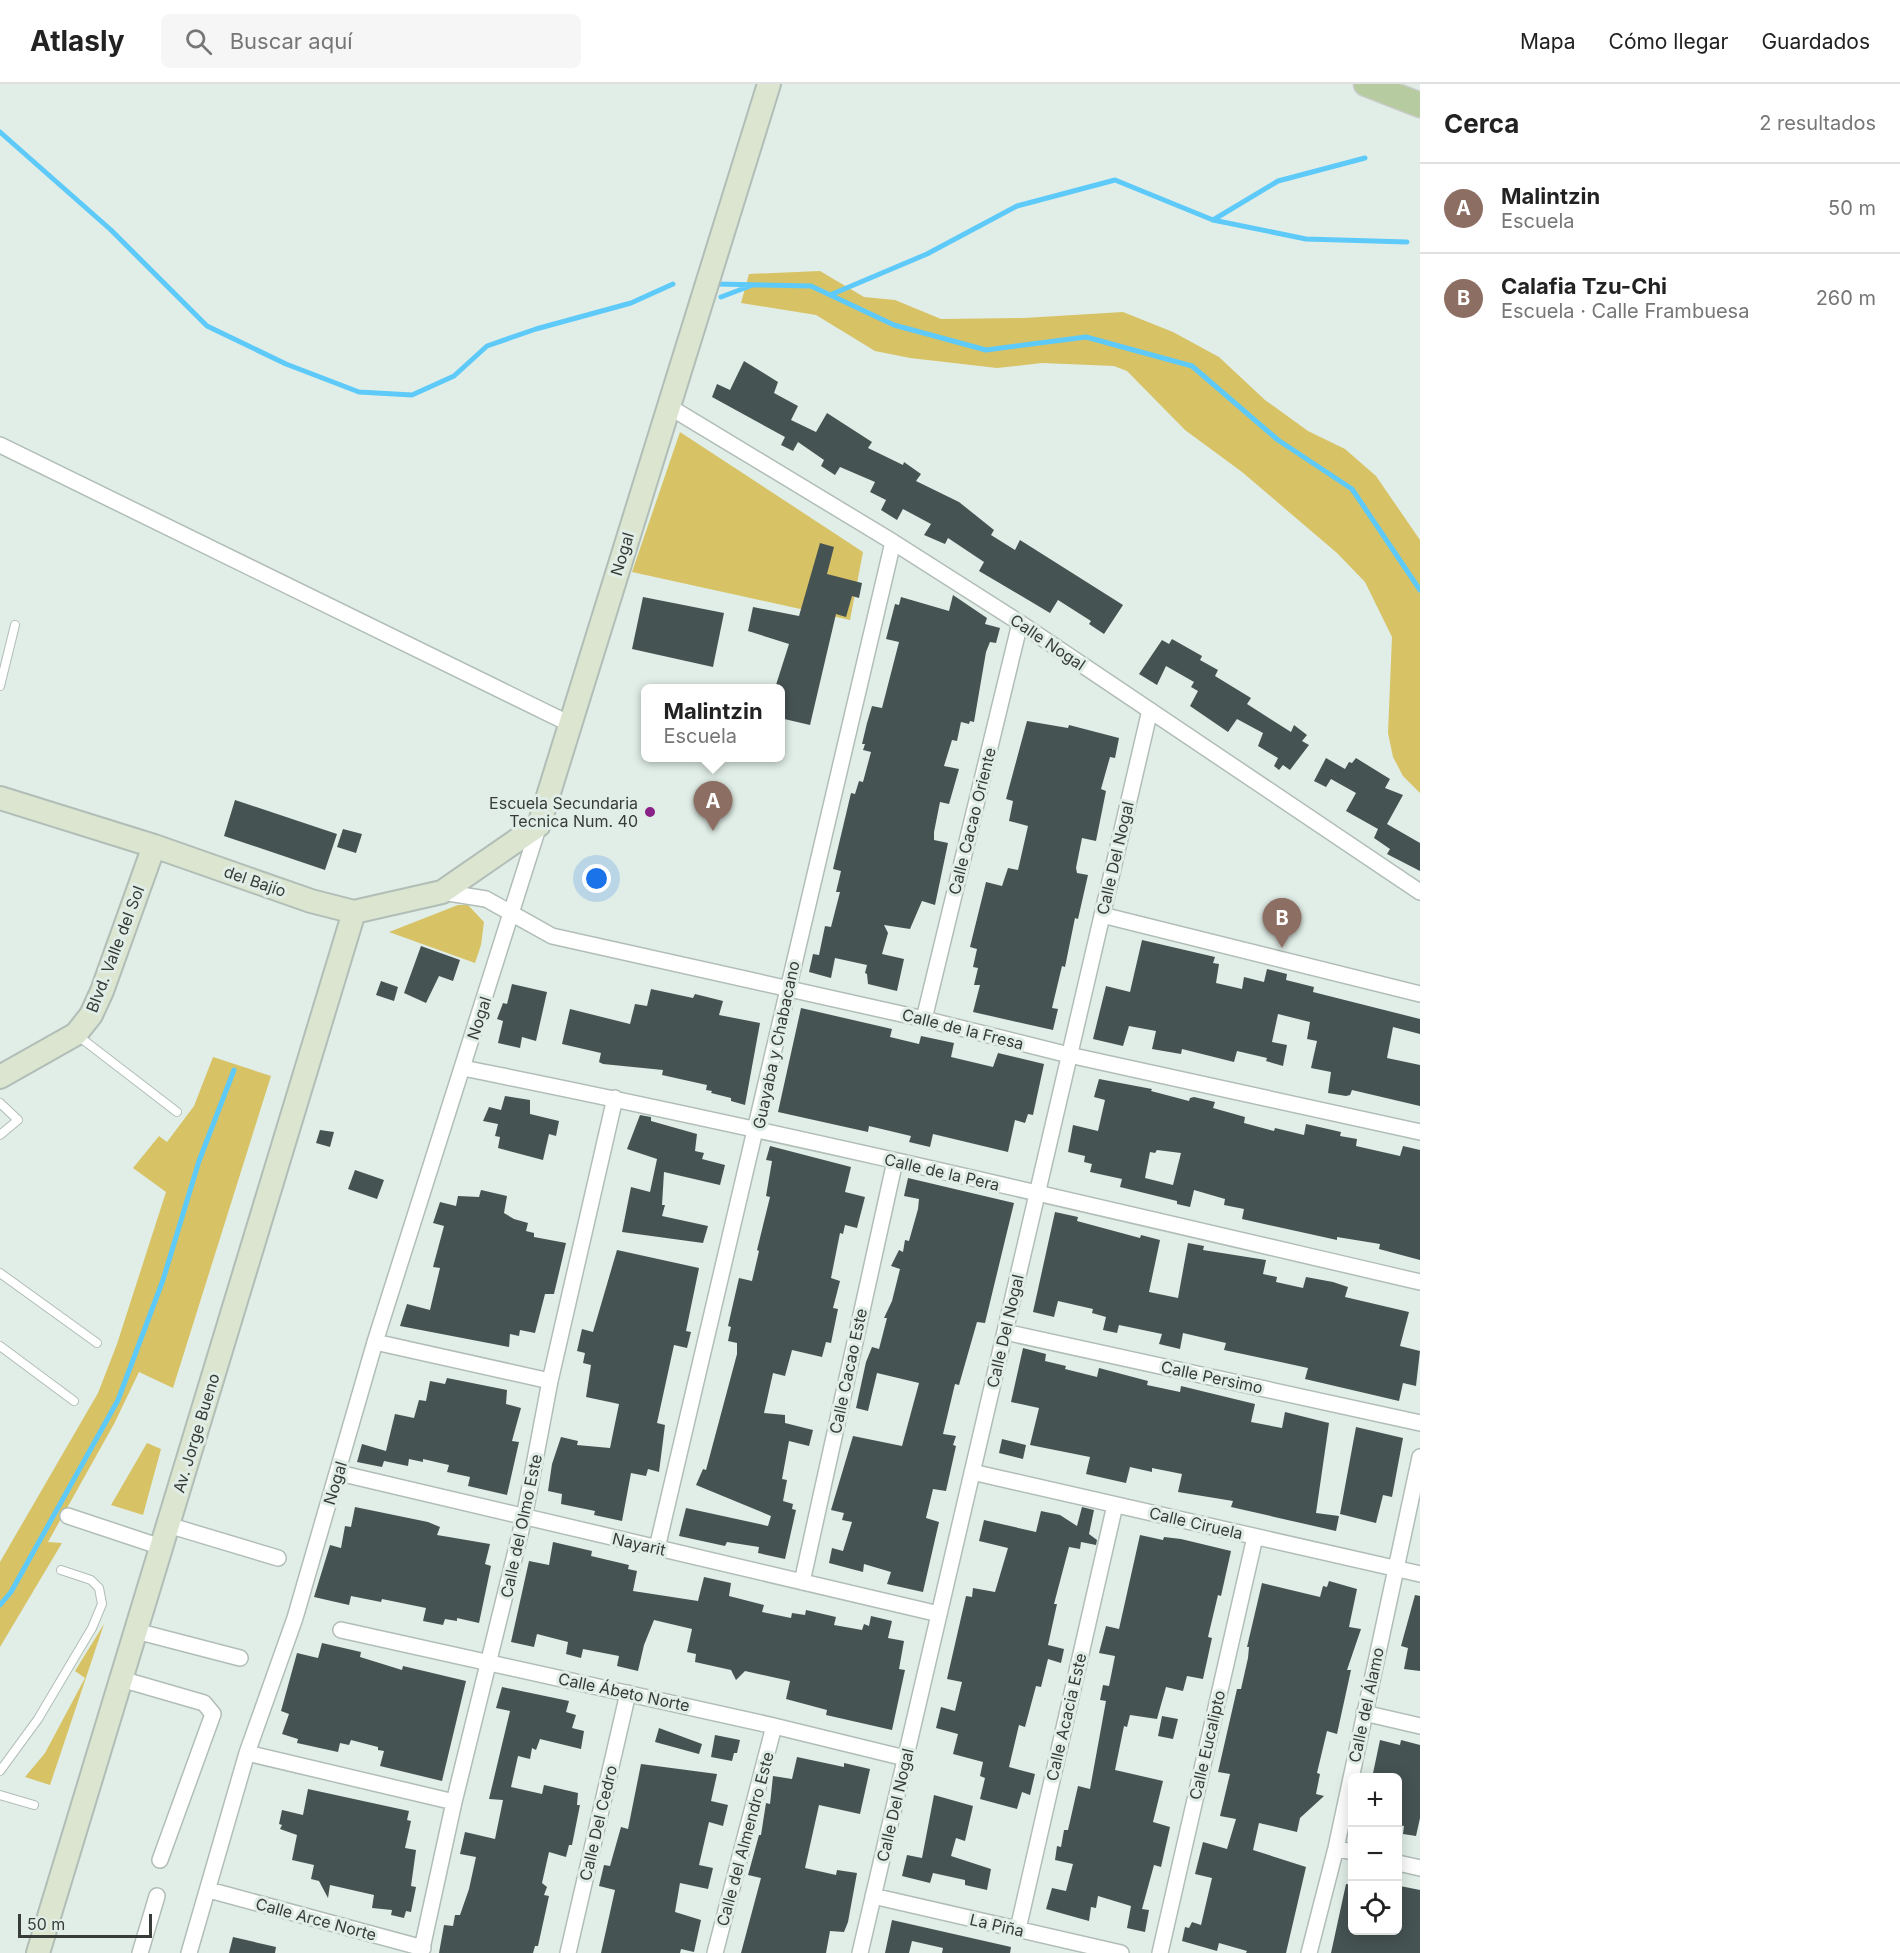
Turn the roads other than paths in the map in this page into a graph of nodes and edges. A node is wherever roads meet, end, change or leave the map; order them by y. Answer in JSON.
{"nodes":[{"id":1,"x":769,"y":84,"type":"edge"},
{"id":2,"x":1366,"y":84,"type":"edge"},
{"id":3,"x":1420,"y":105,"type":"edge"},
{"id":4,"x":668,"y":406,"type":"junction"},
{"id":5,"x":0,"y":445,"type":"edge"},
{"id":6,"x":893,"y":542,"type":"junction"},
{"id":7,"x":1020,"y":623,"type":"junction"},
{"id":8,"x":15,"y":626,"type":"dead end"},
{"id":9,"x":0,"y":686,"type":"edge"},
{"id":10,"x":1150,"y":710,"type":"junction"},
{"id":11,"x":570,"y":724,"type":"junction"},
{"id":12,"x":0,"y":798,"type":"edge"},
{"id":13,"x":539,"y":825,"type":"junction"},
{"id":14,"x":154,"y":846,"type":"junction"},
{"id":15,"x":442,"y":892,"type":"junction"},
{"id":16,"x":1420,"y":892,"type":"edge"},
{"id":17,"x":354,"y":912,"type":"junction"},
{"id":18,"x":513,"y":912,"type":"junction"},
{"id":19,"x":1102,"y":915,"type":"junction"},
{"id":20,"x":788,"y":988,"type":"junction"},
{"id":21,"x":1420,"y":994,"type":"edge"},
{"id":22,"x":924,"y":1019,"type":"junction"},
{"id":23,"x":76,"y":1034,"type":"junction"},
{"id":24,"x":1069,"y":1055,"type":"junction"},
{"id":25,"x":463,"y":1068,"type":"junction"},
{"id":26,"x":0,"y":1077,"type":"edge"},
{"id":27,"x":615,"y":1098,"type":"junction"},
{"id":28,"x":0,"y":1102,"type":"edge"},
{"id":29,"x":177,"y":1112,"type":"dead end"},
{"id":30,"x":758,"y":1132,"type":"junction"},
{"id":31,"x":1420,"y":1132,"type":"edge"},
{"id":32,"x":0,"y":1135,"type":"edge"},
{"id":33,"x":895,"y":1161,"type":"junction"},
{"id":34,"x":1037,"y":1193,"type":"junction"},
{"id":35,"x":0,"y":1273,"type":"edge"},
{"id":36,"x":1420,"y":1282,"type":"edge"},
{"id":37,"x":1005,"y":1332,"type":"junction"},
{"id":38,"x":375,"y":1342,"type":"junction"},
{"id":39,"x":97,"y":1344,"type":"dead end"},
{"id":40,"x":0,"y":1346,"type":"edge"},
{"id":41,"x":550,"y":1381,"type":"junction"},
{"id":42,"x":74,"y":1401,"type":"dead end"},
{"id":43,"x":1420,"y":1423,"type":"edge"},
{"id":44,"x":1420,"y":1457,"type":"edge"},
{"id":45,"x":972,"y":1472,"type":"junction"},
{"id":46,"x":339,"y":1473,"type":"junction"},
{"id":47,"x":1115,"y":1505,"type":"junction"},
{"id":48,"x":68,"y":1516,"type":"dead end"},
{"id":49,"x":524,"y":1518,"type":"junction"},
{"id":50,"x":168,"y":1525,"type":"junction"},
{"id":51,"x":1255,"y":1537,"type":"junction"},
{"id":52,"x":161,"y":1547,"type":"junction"},
{"id":53,"x":657,"y":1548,"type":"junction"},
{"id":54,"x":278,"y":1558,"type":"dead end"},
{"id":55,"x":1396,"y":1569,"type":"junction"},
{"id":56,"x":61,"y":1570,"type":"dead end"},
{"id":57,"x":1420,"y":1574,"type":"edge"},
{"id":58,"x":801,"y":1582,"type":"junction"},
{"id":59,"x":939,"y":1614,"type":"junction"},
{"id":60,"x":341,"y":1630,"type":"dead end"},
{"id":61,"x":136,"y":1631,"type":"junction"},
{"id":62,"x":240,"y":1658,"type":"dead end"},
{"id":63,"x":490,"y":1663,"type":"junction"},
{"id":64,"x":121,"y":1679,"type":"junction"},
{"id":65,"x":628,"y":1693,"type":"junction"},
{"id":66,"x":1364,"y":1713,"type":"junction"},
{"id":67,"x":774,"y":1726,"type":"junction"},
{"id":68,"x":1420,"y":1726,"type":"edge"},
{"id":69,"x":247,"y":1753,"type":"junction"},
{"id":70,"x":905,"y":1758,"type":"junction"},
{"id":71,"x":0,"y":1772,"type":"edge"},
{"id":72,"x":0,"y":1795,"type":"edge"},
{"id":73,"x":454,"y":1802,"type":"junction"},
{"id":74,"x":34,"y":1804,"type":"dead end"},
{"id":75,"x":1336,"y":1848,"type":"junction"},
{"id":76,"x":1348,"y":1851,"type":"edge"},
{"id":77,"x":160,"y":1860,"type":"dead end"},
{"id":78,"x":1402,"y":1864,"type":"edge"},
{"id":79,"x":1420,"y":1868,"type":"edge"},
{"id":80,"x":209,"y":1890,"type":"junction"},
{"id":81,"x":158,"y":1896,"type":"dead end"},
{"id":82,"x":873,"y":1896,"type":"junction"},
{"id":83,"x":1018,"y":1929,"type":"junction"},
{"id":84,"x":422,"y":1950,"type":"edge"},
{"id":85,"x":38,"y":1953,"type":"edge"},
{"id":86,"x":140,"y":1953,"type":"edge"},
{"id":87,"x":189,"y":1953,"type":"edge"},
{"id":88,"x":568,"y":1953,"type":"edge"},
{"id":89,"x":715,"y":1953,"type":"edge"},
{"id":90,"x":860,"y":1953,"type":"edge"},
{"id":91,"x":1121,"y":1953,"type":"edge"},
{"id":92,"x":1160,"y":1953,"type":"edge"},
{"id":93,"x":1309,"y":1953,"type":"edge"}],
"edges":[{"from":1,"to":4,"type":"street","name":"Nogal"},
{"from":2,"to":3,"type":"main road"},
{"from":4,"to":6,"type":"street","name":"Calle Nogal"},
{"from":4,"to":11,"type":"street","name":"Nogal"},
{"from":5,"to":11,"type":"street"},
{"from":6,"to":7,"type":"street","name":"Calle Nogal"},
{"from":6,"to":20,"type":"street","name":"Guayaba y Chabacano"},
{"from":7,"to":10,"type":"street","name":"Calle Nogal"},
{"from":7,"to":22,"type":"street","name":"Calle Cacao Oriente"},
{"from":8,"to":9,"type":"lane"},
{"from":10,"to":16,"type":"street","name":"Calle Nogal"},
{"from":10,"to":19,"type":"street","name":"Calle Del Nogal"},
{"from":11,"to":13,"type":"street","name":"Nogal"},
{"from":12,"to":14,"type":"street","name":"del Bajío"},
{"from":13,"to":15,"type":"street"},
{"from":13,"to":18,"type":"street","name":"Nogal"},
{"from":14,"to":17,"type":"street","name":"del Bajío"},
{"from":14,"to":23,"type":"street","name":"Blvd. Valle del Sol"},
{"from":15,"to":17,"type":"street","name":"del Bajío"},
{"from":15,"to":18,"type":"street","name":"del Bajío"},
{"from":17,"to":50,"type":"street","name":"Av. Jorge Bueno"},
{"from":18,"to":20,"type":"street","name":"Calle de la Fresa"},
{"from":18,"to":25,"type":"street","name":"Nogal"},
{"from":19,"to":21,"type":"street"},
{"from":19,"to":24,"type":"street","name":"Calle Del Nogal"},
{"from":20,"to":22,"type":"street","name":"Calle de la Fresa"},
{"from":20,"to":30,"type":"street","name":"Guayaba y Chabacano"},
{"from":22,"to":24,"type":"street","name":"Calle de la Fresa"},
{"from":23,"to":26,"type":"street","name":"Blvd. Valle del Sol"},
{"from":23,"to":29,"type":"lane"},
{"from":24,"to":31,"type":"street","name":"Calle de la Fresa"},
{"from":24,"to":34,"type":"street","name":"Calle Del Nogal"},
{"from":25,"to":27,"type":"street","name":"Calle de la Pera"},
{"from":25,"to":38,"type":"street","name":"Nogal"},
{"from":27,"to":30,"type":"street","name":"Calle de la Pera"},
{"from":27,"to":41,"type":"street","name":"Calle del Olmo Este"},
{"from":28,"to":32,"type":"lane"},
{"from":30,"to":33,"type":"street","name":"Calle de la Pera"},
{"from":30,"to":53,"type":"street","name":"Guayaba y Chabacano"},
{"from":33,"to":34,"type":"street","name":"Calle de la Pera"},
{"from":33,"to":58,"type":"street","name":"Calle Cacao Este"},
{"from":34,"to":36,"type":"street","name":"Calle de la Pera"},
{"from":34,"to":37,"type":"street","name":"Calle Del Nogal"},
{"from":35,"to":39,"type":"lane"},
{"from":37,"to":43,"type":"street","name":"Calle Persimo"},
{"from":37,"to":45,"type":"street","name":"Calle Del Nogal"},
{"from":38,"to":41,"type":"street"},
{"from":38,"to":46,"type":"street","name":"Nogal"},
{"from":40,"to":42,"type":"lane"},
{"from":41,"to":49,"type":"street","name":"Calle del Olmo Este"},
{"from":44,"to":55,"type":"street","name":"Calle del Álamo"},
{"from":45,"to":47,"type":"street","name":"Calle Ciruela"},
{"from":45,"to":59,"type":"street","name":"Calle Del Nogal"},
{"from":46,"to":49,"type":"street","name":"Nayarit"},
{"from":46,"to":69,"type":"street","name":"Nogal"},
{"from":47,"to":51,"type":"street","name":"Calle Ciruela"},
{"from":47,"to":83,"type":"street","name":"Calle Acacia Este"},
{"from":48,"to":52,"type":"street"},
{"from":49,"to":53,"type":"street","name":"Nayarit"},
{"from":49,"to":63,"type":"street","name":"Calle del Olmo Este"},
{"from":50,"to":52,"type":"street","name":"Av. Jorge Bueno"},
{"from":50,"to":54,"type":"street"},
{"from":51,"to":55,"type":"street","name":"Calle Ciruela"},
{"from":51,"to":92,"type":"street","name":"Calle Eucalipto"},
{"from":52,"to":61,"type":"street","name":"Av. Jorge Bueno"},
{"from":53,"to":58,"type":"street","name":"Nayarit"},
{"from":55,"to":57,"type":"street","name":"Calle Ciruela"},
{"from":55,"to":66,"type":"street","name":"Calle del Álamo"},
{"from":56,"to":71,"type":"lane"},
{"from":58,"to":59,"type":"street","name":"Nayarit"},
{"from":59,"to":70,"type":"street","name":"Calle Del Nogal"},
{"from":60,"to":63,"type":"street","name":"Calle Ábeto Norte"},
{"from":61,"to":62,"type":"street"},
{"from":61,"to":64,"type":"street","name":"Av. Jorge Bueno"},
{"from":63,"to":65,"type":"street","name":"Calle Ábeto Norte"},
{"from":63,"to":73,"type":"street","name":"Calle del Olmo Este"},
{"from":64,"to":77,"type":"street"},
{"from":64,"to":85,"type":"street","name":"Av. Jorge Bueno"},
{"from":65,"to":67,"type":"street","name":"Calle Ábeto Norte"},
{"from":65,"to":88,"type":"street","name":"Calle Del Cedro"},
{"from":66,"to":68,"type":"street"},
{"from":66,"to":75,"type":"street","name":"Calle del Álamo"},
{"from":67,"to":70,"type":"street","name":"Calle Ábeto Norte"},
{"from":67,"to":89,"type":"street","name":"Calle del Almendro Este"},
{"from":69,"to":73,"type":"street"},
{"from":69,"to":80,"type":"street","name":"Nogal"},
{"from":70,"to":82,"type":"street","name":"Calle Del Nogal"},
{"from":72,"to":74,"type":"lane"},
{"from":73,"to":84,"type":"street","name":"Calle del Olmo Este"},
{"from":75,"to":76,"type":"street"},
{"from":75,"to":93,"type":"street","name":"Calle del Álamo"},
{"from":78,"to":79,"type":"street"},
{"from":80,"to":84,"type":"street","name":"Calle Arce Norte"},
{"from":80,"to":87,"type":"street","name":"Nogal"},
{"from":81,"to":86,"type":"street"},
{"from":82,"to":83,"type":"street","name":"La Piña"},
{"from":82,"to":90,"type":"street","name":"Calle Del Nogal"},
{"from":83,"to":91,"type":"street","name":"La Piña"}]}
